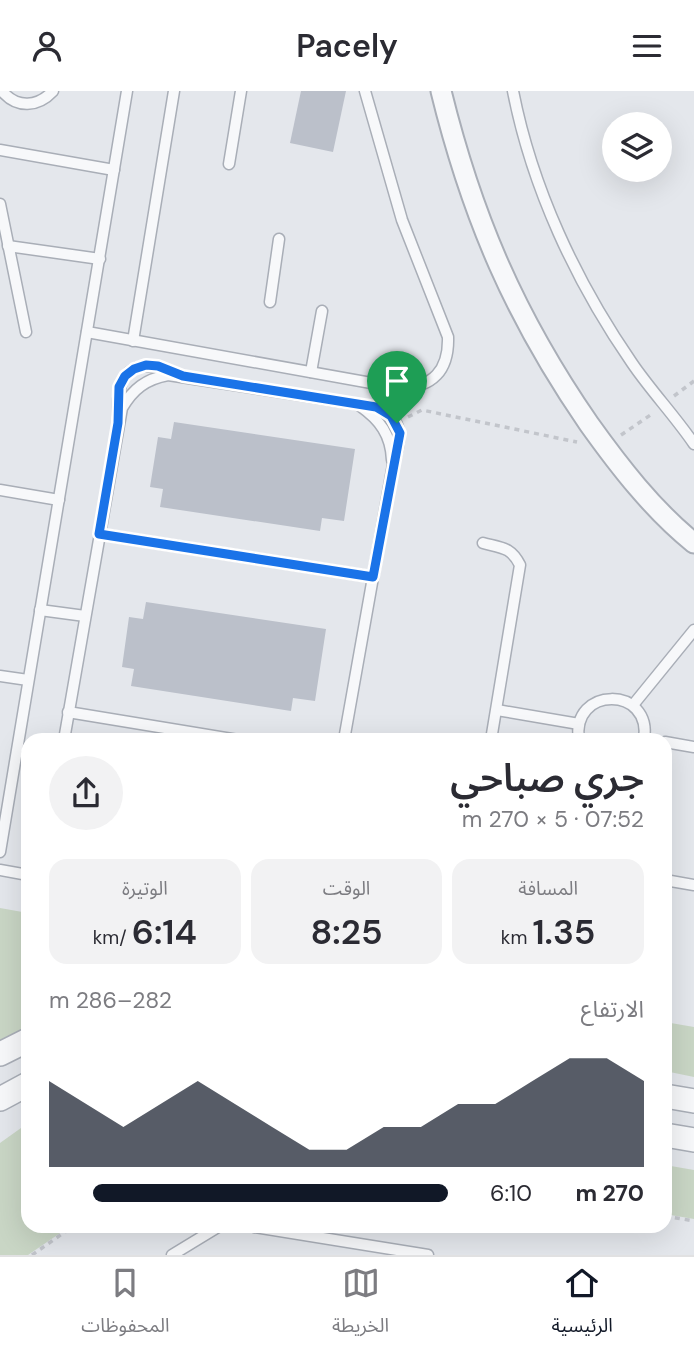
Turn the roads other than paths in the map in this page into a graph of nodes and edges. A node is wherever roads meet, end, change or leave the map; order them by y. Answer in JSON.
{"nodes":[{"id":1,"x":2,"y":91,"type":"edge"},
{"id":2,"x":53,"y":91,"type":"edge"},
{"id":3,"x":127,"y":91,"type":"edge"},
{"id":4,"x":174,"y":91,"type":"edge"},
{"id":5,"x":241,"y":91,"type":"edge"},
{"id":6,"x":365,"y":91,"type":"edge"},
{"id":7,"x":441,"y":91,"type":"edge"},
{"id":8,"x":513,"y":91,"type":"edge"},
{"id":9,"x":0,"y":150,"type":"edge"},
{"id":10,"x":229,"y":164,"type":"dead end"},
{"id":11,"x":114,"y":170,"type":"junction"},
{"id":12,"x":0,"y":204,"type":"edge"},
{"id":13,"x":279,"y":239,"type":"dead end"},
{"id":14,"x":8,"y":246,"type":"junction"},
{"id":15,"x":100,"y":259,"type":"junction"},
{"id":16,"x":270,"y":302,"type":"dead end"},
{"id":17,"x":322,"y":311,"type":"dead end"},
{"id":18,"x":87,"y":332,"type":"junction"},
{"id":19,"x":26,"y":333,"type":"dead end"},
{"id":20,"x":133,"y":341,"type":"junction"},
{"id":21,"x":311,"y":372,"type":"junction"},
{"id":22,"x":183,"y":376,"type":"junction"},
{"id":23,"x":360,"y":406,"type":"junction"},
{"id":24,"x":118,"y":423,"type":"junction"},
{"id":25,"x":694,"y":444,"type":"edge"},
{"id":26,"x":393,"y":465,"type":"junction"},
{"id":27,"x":0,"y":490,"type":"edge"},
{"id":28,"x":59,"y":500,"type":"junction"},
{"id":29,"x":99,"y":534,"type":"junction"},
{"id":30,"x":483,"y":543,"type":"dead end"},
{"id":31,"x":694,"y":543,"type":"edge"},
{"id":32,"x":373,"y":577,"type":"junction"},
{"id":33,"x":40,"y":610,"type":"junction"},
{"id":34,"x":85,"y":616,"type":"junction"},
{"id":35,"x":694,"y":630,"type":"edge"},
{"id":36,"x":0,"y":676,"type":"edge"},
{"id":37,"x":29,"y":680,"type":"junction"},
{"id":38,"x":633,"y":705,"type":"junction"},
{"id":39,"x":497,"y":710,"type":"junction"},
{"id":40,"x":68,"y":712,"type":"junction"},
{"id":41,"x":579,"y":724,"type":"junction"},
{"id":42,"x":65,"y":733,"type":"edge"},
{"id":43,"x":196,"y":733,"type":"edge"},
{"id":44,"x":345,"y":733,"type":"edge"},
{"id":45,"x":492,"y":733,"type":"edge"},
{"id":46,"x":579,"y":733,"type":"edge"},
{"id":47,"x":646,"y":733,"type":"edge"},
{"id":48,"x":672,"y":743,"type":"edge"},
{"id":49,"x":694,"y":747,"type":"edge"},
{"id":50,"x":0,"y":852,"type":"edge"},
{"id":51,"x":0,"y":870,"type":"edge"},
{"id":52,"x":21,"y":874,"type":"edge"},
{"id":53,"x":672,"y":881,"type":"edge"},
{"id":54,"x":694,"y":885,"type":"edge"},
{"id":55,"x":21,"y":1044,"type":"edge"},
{"id":56,"x":0,"y":1054,"type":"edge"},
{"id":57,"x":21,"y":1088,"type":"edge"},
{"id":58,"x":672,"y":1097,"type":"edge"},
{"id":59,"x":0,"y":1099,"type":"edge"},
{"id":60,"x":694,"y":1101,"type":"edge"},
{"id":61,"x":672,"y":1136,"type":"edge"},
{"id":62,"x":694,"y":1140,"type":"edge"},
{"id":63,"x":208,"y":1233,"type":"edge"},
{"id":64,"x":291,"y":1233,"type":"edge"},
{"id":65,"x":172,"y":1255,"type":"edge"},
{"id":66,"x":428,"y":1255,"type":"edge"}],
"edges":[{"from":1,"to":2,"type":"lane"},
{"from":3,"to":11,"type":"lane"},
{"from":4,"to":20,"type":"lane"},
{"from":5,"to":10,"type":"lane"},
{"from":6,"to":21,"type":"lane"},
{"from":7,"to":31,"type":"street"},
{"from":8,"to":25,"type":"lane"},
{"from":9,"to":11,"type":"lane"},
{"from":11,"to":15,"type":"lane"},
{"from":12,"to":14,"type":"lane"},
{"from":13,"to":16,"type":"lane"},
{"from":14,"to":15,"type":"lane"},
{"from":14,"to":19,"type":"lane"},
{"from":15,"to":18,"type":"lane"},
{"from":17,"to":21,"type":"lane"},
{"from":18,"to":20,"type":"lane"},
{"from":18,"to":28,"type":"lane"},
{"from":20,"to":21,"type":"lane"},
{"from":22,"to":23,"type":"lane"},
{"from":22,"to":24,"type":"lane"},
{"from":22,"to":24,"type":"lane"},
{"from":23,"to":26,"type":"lane"},
{"from":23,"to":26,"type":"lane"},
{"from":24,"to":29,"type":"lane"},
{"from":26,"to":32,"type":"lane"},
{"from":27,"to":28,"type":"lane"},
{"from":28,"to":33,"type":"lane"},
{"from":29,"to":32,"type":"lane"},
{"from":29,"to":34,"type":"lane"},
{"from":30,"to":39,"type":"lane"},
{"from":32,"to":44,"type":"lane"},
{"from":33,"to":34,"type":"lane"},
{"from":33,"to":37,"type":"lane"},
{"from":34,"to":40,"type":"lane"},
{"from":35,"to":38,"type":"lane"},
{"from":36,"to":37,"type":"lane"},
{"from":37,"to":50,"type":"lane"},
{"from":38,"to":41,"type":"lane"},
{"from":38,"to":47,"type":"lane"},
{"from":39,"to":41,"type":"lane"},
{"from":39,"to":45,"type":"lane"},
{"from":40,"to":42,"type":"lane"},
{"from":40,"to":43,"type":"lane"},
{"from":41,"to":46,"type":"lane"},
{"from":48,"to":49,"type":"lane"},
{"from":51,"to":52,"type":"lane"},
{"from":53,"to":54,"type":"lane"},
{"from":55,"to":56,"type":"street"},
{"from":57,"to":59,"type":"street"},
{"from":58,"to":60,"type":"street"},
{"from":61,"to":62,"type":"street"},
{"from":63,"to":65,"type":"lane"},
{"from":64,"to":66,"type":"lane"}]}
